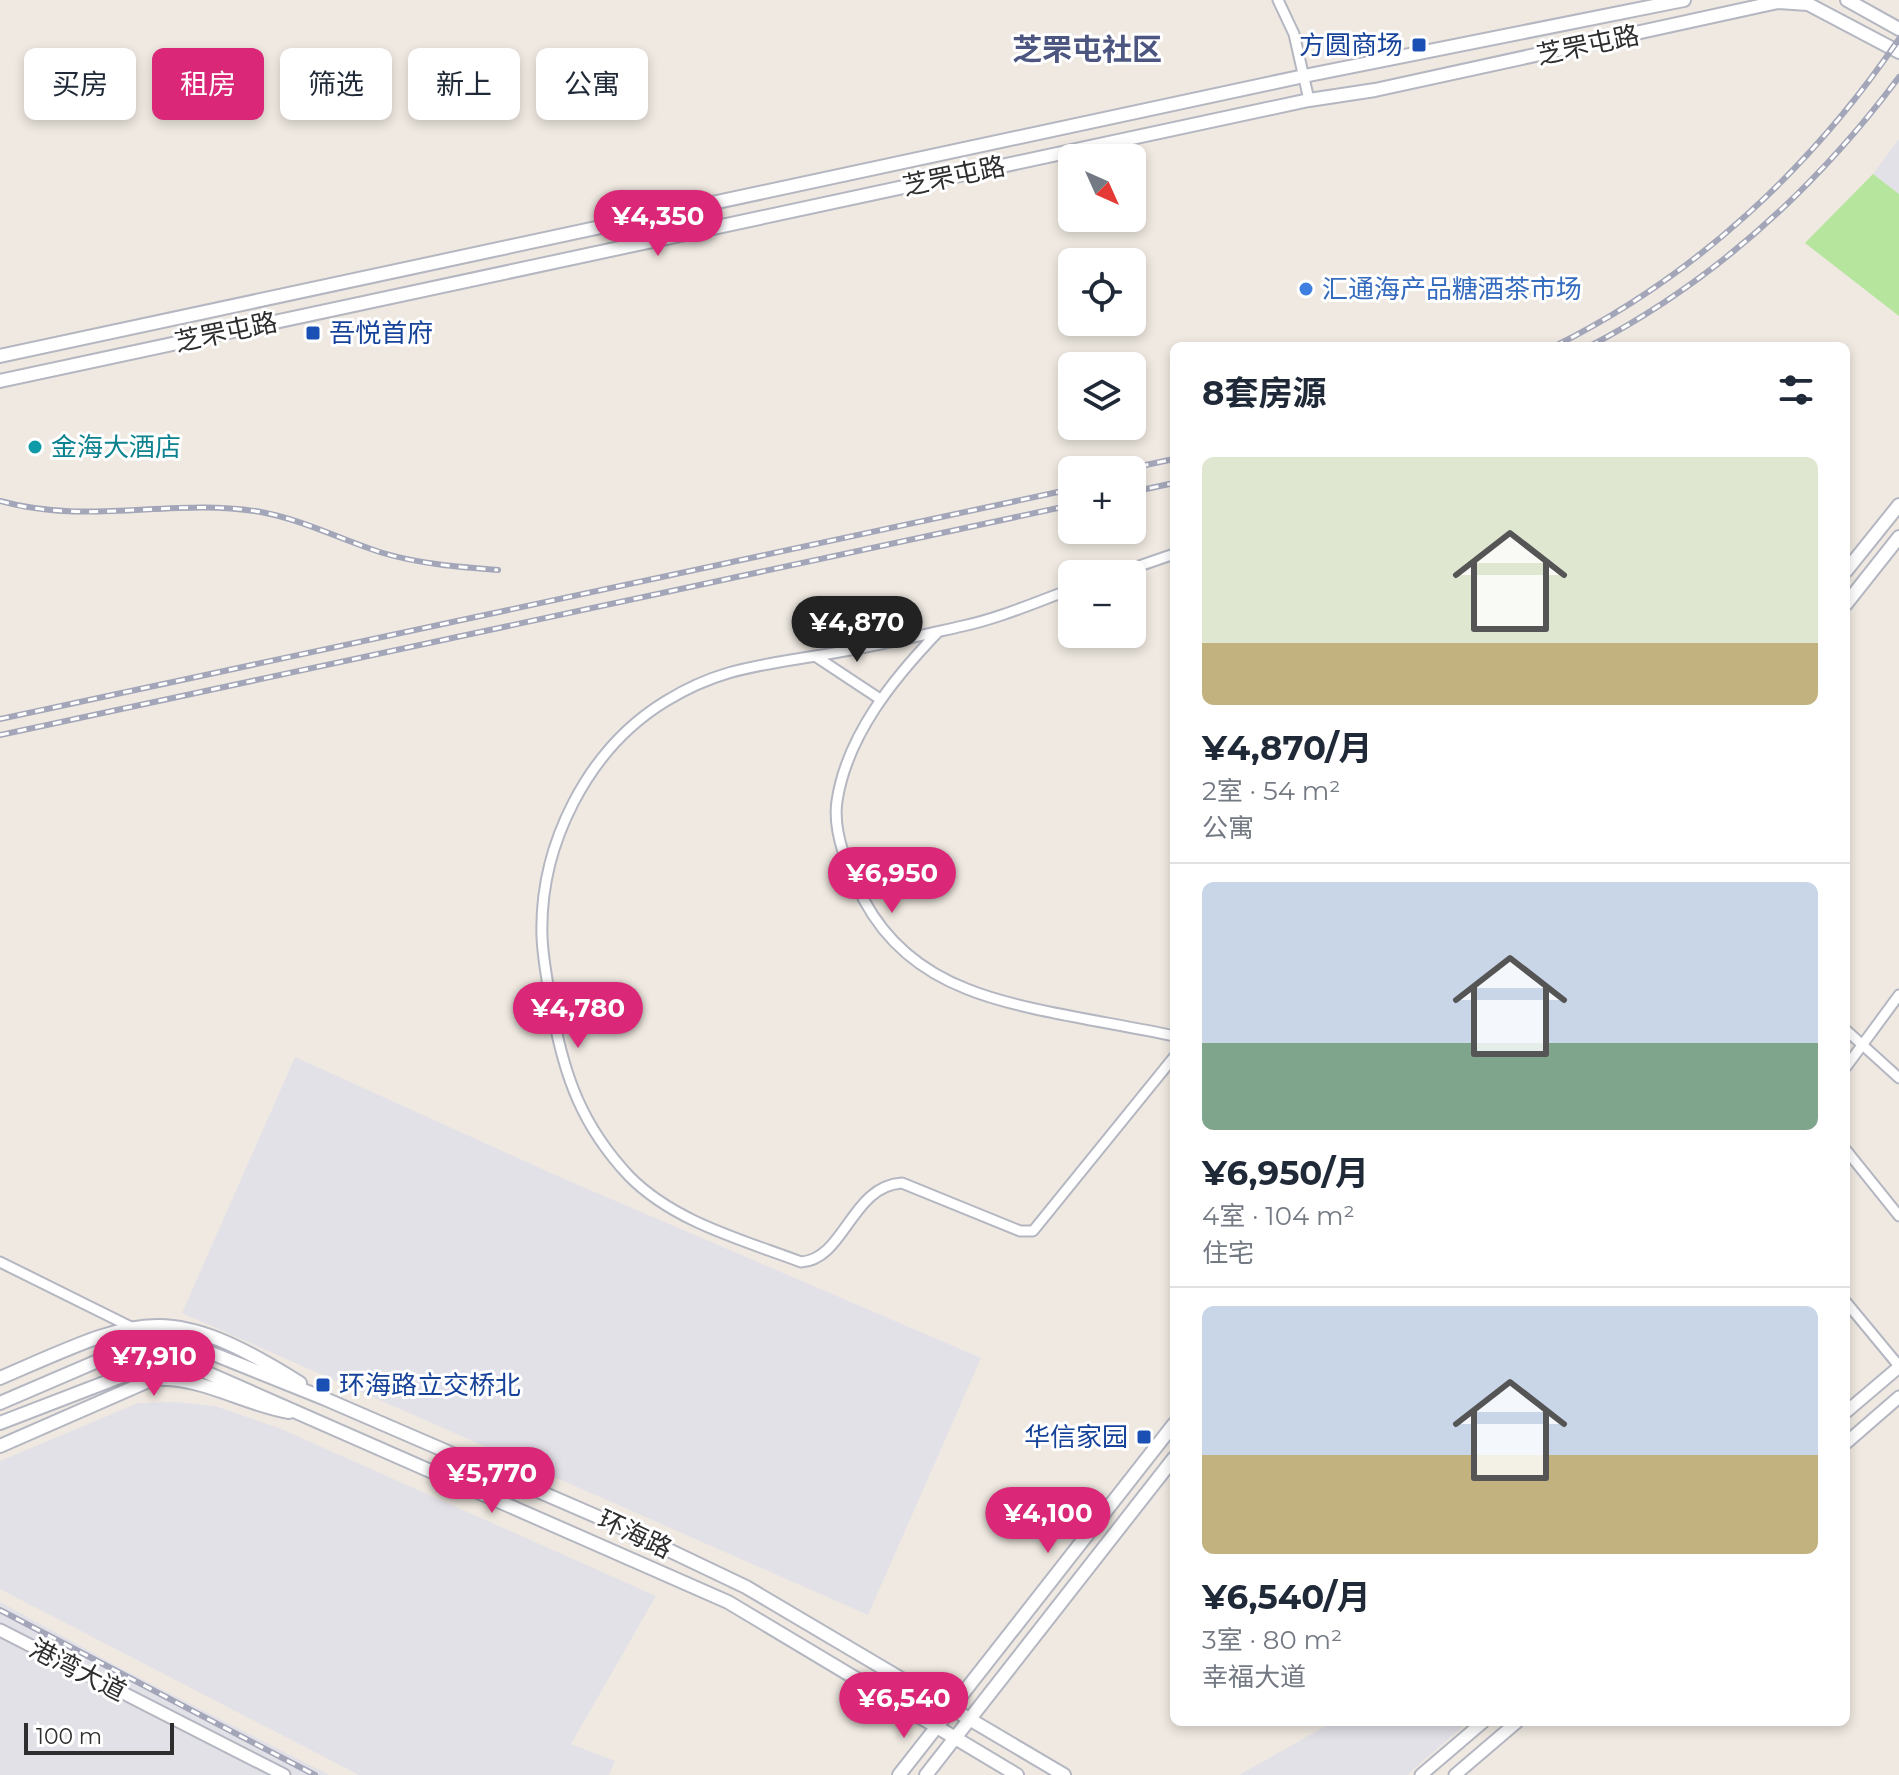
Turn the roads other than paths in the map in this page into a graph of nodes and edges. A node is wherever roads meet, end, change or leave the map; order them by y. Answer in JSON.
{"nodes":[{"id":1,"x":1278,"y":0,"type":"edge"},
{"id":2,"x":1847,"y":0,"type":"edge"},
{"id":3,"x":1680,"y":1,"type":"edge"},
{"id":4,"x":1899,"y":29,"type":"edge"},
{"id":5,"x":1899,"y":52,"type":"edge"},
{"id":6,"x":1304,"y":76,"type":"junction"},
{"id":7,"x":1309,"y":100,"type":"junction"},
{"id":8,"x":0,"y":356,"type":"edge"},
{"id":9,"x":0,"y":381,"type":"edge"},
{"id":10,"x":1899,"y":505,"type":"edge"},
{"id":11,"x":1899,"y":537,"type":"edge"},
{"id":12,"x":1170,"y":555,"type":"edge"},
{"id":13,"x":1146,"y":564,"type":"edge"},
{"id":14,"x":1850,"y":566,"type":"edge"},
{"id":15,"x":1058,"y":594,"type":"edge"},
{"id":16,"x":1850,"y":599,"type":"edge"},
{"id":17,"x":939,"y":631,"type":"junction"},
{"id":18,"x":815,"y":656,"type":"junction"},
{"id":19,"x":880,"y":699,"type":"junction"},
{"id":20,"x":1899,"y":995,"type":"edge"},
{"id":21,"x":1850,"y":1033,"type":"edge"},
{"id":22,"x":1170,"y":1035,"type":"edge"},
{"id":23,"x":1863,"y":1044,"type":"junction"},
{"id":24,"x":1170,"y":1062,"type":"edge"},
{"id":25,"x":1850,"y":1062,"type":"edge"},
{"id":26,"x":1899,"y":1078,"type":"edge"},
{"id":27,"x":1850,"y":1155,"type":"edge"},
{"id":28,"x":1899,"y":1216,"type":"edge"},
{"id":29,"x":0,"y":1262,"type":"edge"},
{"id":30,"x":1850,"y":1307,"type":"edge"},
{"id":31,"x":131,"y":1327,"type":"junction"},
{"id":32,"x":1899,"y":1366,"type":"edge"},
{"id":33,"x":0,"y":1378,"type":"edge"},
{"id":34,"x":1899,"y":1397,"type":"edge"},
{"id":35,"x":323,"y":1398,"type":"junction"},
{"id":36,"x":0,"y":1403,"type":"edge"},
{"id":37,"x":1850,"y":1409,"type":"edge"},
{"id":38,"x":311,"y":1416,"type":"junction"},
{"id":39,"x":0,"y":1423,"type":"edge"},
{"id":40,"x":1170,"y":1429,"type":"edge"},
{"id":41,"x":1850,"y":1440,"type":"edge"},
{"id":42,"x":0,"y":1446,"type":"edge"},
{"id":43,"x":1170,"y":1463,"type":"edge"},
{"id":44,"x":0,"y":1630,"type":"edge"},
{"id":45,"x":951,"y":1708,"type":"junction"},
{"id":46,"x":968,"y":1718,"type":"junction"},
{"id":47,"x":937,"y":1726,"type":"junction"},
{"id":48,"x":1478,"y":1726,"type":"edge"},
{"id":49,"x":1512,"y":1726,"type":"edge"},
{"id":50,"x":954,"y":1737,"type":"junction"},
{"id":51,"x":284,"y":1775,"type":"edge"},
{"id":52,"x":899,"y":1775,"type":"edge"},
{"id":53,"x":926,"y":1775,"type":"edge"},
{"id":54,"x":1017,"y":1775,"type":"edge"},
{"id":55,"x":1064,"y":1775,"type":"edge"},
{"id":56,"x":1421,"y":1775,"type":"edge"},
{"id":57,"x":1455,"y":1775,"type":"edge"}],
"edges":[{"from":1,"to":6,"type":"street"},
{"from":2,"to":4,"type":"main road"},
{"from":3,"to":6,"type":"main road","name":"芝罘屯路"},
{"from":5,"to":7,"type":"main road","name":"芝罘屯路"},
{"from":6,"to":7,"type":"street"},
{"from":6,"to":8,"type":"main road","name":"芝罘屯路"},
{"from":7,"to":9,"type":"main road","name":"芝罘屯路"},
{"from":10,"to":14,"type":"main road"},
{"from":11,"to":16,"type":"main road"},
{"from":12,"to":13,"type":"street"},
{"from":15,"to":17,"type":"street"},
{"from":17,"to":18,"type":"street"},
{"from":17,"to":19,"type":"street"},
{"from":18,"to":19,"type":"street"},
{"from":18,"to":24,"type":"street"},
{"from":19,"to":22,"type":"street"},
{"from":20,"to":23,"type":"street"},
{"from":21,"to":23,"type":"street"},
{"from":23,"to":25,"type":"street"},
{"from":23,"to":26,"type":"street"},
{"from":27,"to":28,"type":"street"},
{"from":29,"to":31,"type":"street"},
{"from":30,"to":32,"type":"street"},
{"from":31,"to":33,"type":"main road"},
{"from":31,"to":35,"type":"main road"},
{"from":32,"to":37,"type":"street"},
{"from":34,"to":41,"type":"street"},
{"from":35,"to":36,"type":"main road","name":"环海路"},
{"from":35,"to":45,"type":"main road","name":"环海路"},
{"from":38,"to":39,"type":"main road","name":"环海路"},
{"from":38,"to":42,"type":"main road"},
{"from":38,"to":47,"type":"main road","name":"环海路"},
{"from":40,"to":45,"type":"main road"},
{"from":43,"to":46,"type":"main road"},
{"from":44,"to":51,"type":"street","name":"港湾大道"},
{"from":45,"to":46,"type":"main road","name":"环海路"},
{"from":45,"to":47,"type":"main road"},
{"from":46,"to":50,"type":"main road"},
{"from":46,"to":55,"type":"main road","name":"环海路"},
{"from":47,"to":50,"type":"main road","name":"环海路"},
{"from":47,"to":52,"type":"main road"},
{"from":48,"to":56,"type":"street"},
{"from":49,"to":57,"type":"street"},
{"from":50,"to":53,"type":"main road"},
{"from":50,"to":54,"type":"main road","name":"环海路"}]}
